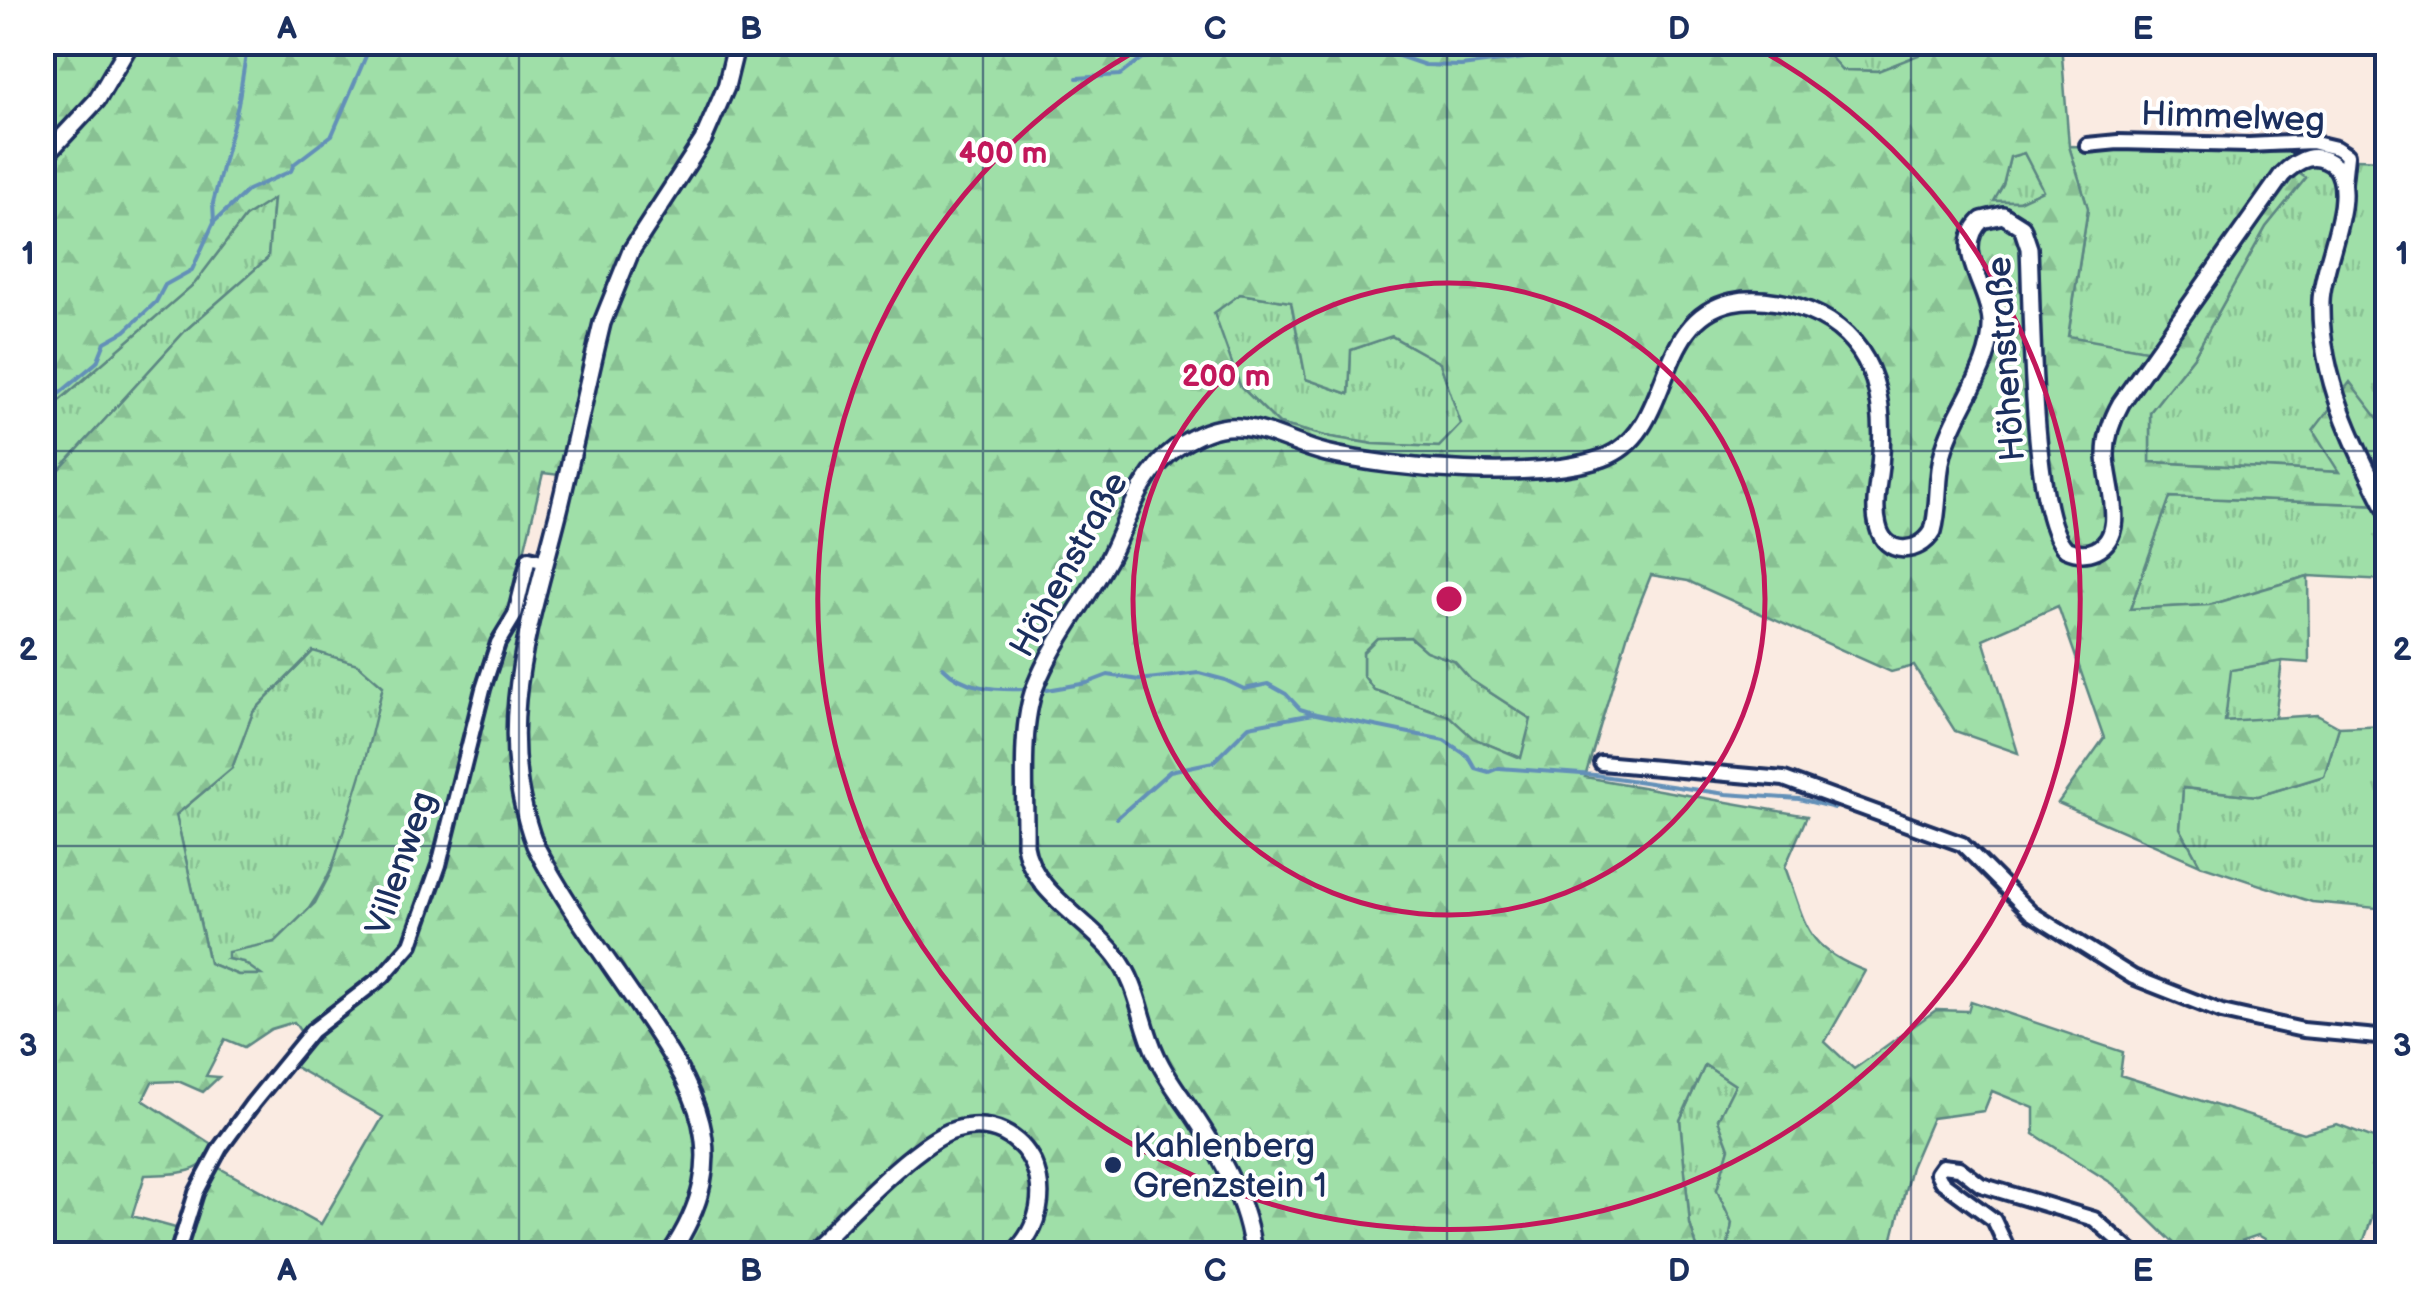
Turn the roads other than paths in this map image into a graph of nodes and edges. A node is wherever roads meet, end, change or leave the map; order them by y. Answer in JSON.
{"nodes":[{"id":1,"x":130,"y":42,"type":"edge"},
{"id":2,"x":737,"y":42,"type":"edge"},
{"id":3,"x":2087,"y":145,"type":"dead end"},
{"id":4,"x":42,"y":159,"type":"edge"},
{"id":5,"x":2344,"y":183,"type":"junction"},
{"id":6,"x":2388,"y":512,"type":"edge"},
{"id":7,"x":546,"y":562,"type":"junction"},
{"id":8,"x":1601,"y":763,"type":"dead end"},
{"id":9,"x":2388,"y":1038,"type":"edge"},
{"id":10,"x":178,"y":1254,"type":"edge"},
{"id":11,"x":670,"y":1254,"type":"edge"},
{"id":12,"x":808,"y":1254,"type":"edge"},
{"id":13,"x":1013,"y":1254,"type":"edge"},
{"id":14,"x":1253,"y":1254,"type":"edge"},
{"id":15,"x":2010,"y":1254,"type":"edge"},
{"id":16,"x":2134,"y":1254,"type":"edge"}],
"edges":[{"from":1,"to":4,"type":"street"},
{"from":2,"to":7,"type":"street"},
{"from":3,"to":5,"type":"street","name":"Himmelweg"},
{"from":5,"to":6,"type":"street"},
{"from":5,"to":14,"type":"street","name":"Höhenstraße"},
{"from":7,"to":10,"type":"street","name":"Villenweg"},
{"from":7,"to":11,"type":"street"},
{"from":8,"to":9,"type":"street"},
{"from":12,"to":13,"type":"street"},
{"from":15,"to":16,"type":"street"}]}
